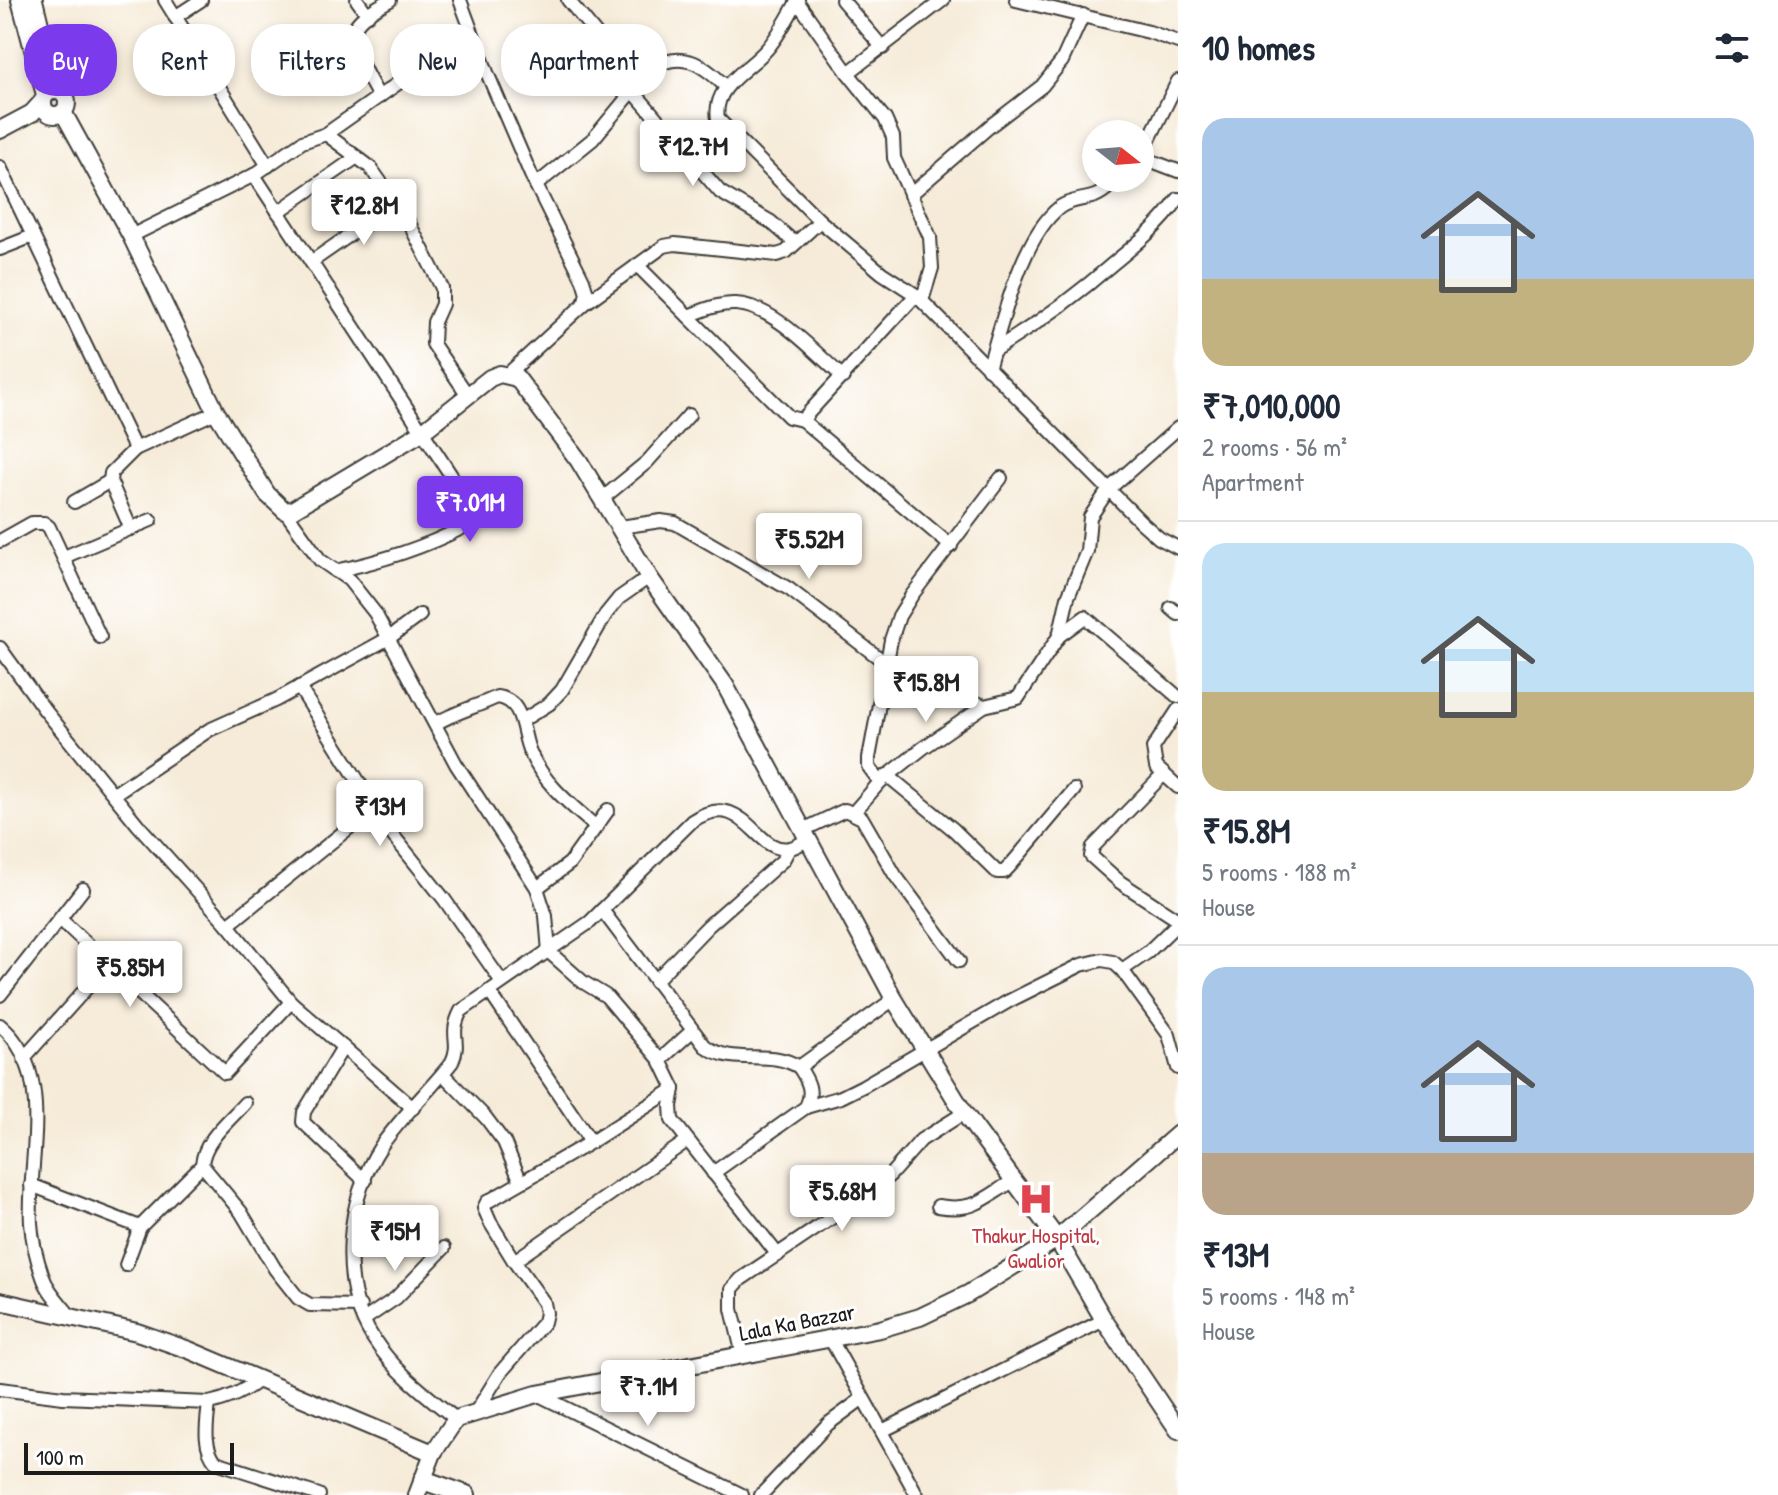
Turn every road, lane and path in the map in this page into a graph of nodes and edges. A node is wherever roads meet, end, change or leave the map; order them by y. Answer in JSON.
{"nodes":[{"id":1,"x":20,"y":0,"type":"edge"},
{"id":2,"x":34,"y":0,"type":"edge"},
{"id":3,"x":165,"y":0,"type":"edge"},
{"id":4,"x":201,"y":0,"type":"edge"},
{"id":5,"x":357,"y":0,"type":"edge"},
{"id":6,"x":390,"y":0,"type":"edge"},
{"id":7,"x":460,"y":0,"type":"edge"},
{"id":8,"x":568,"y":0,"type":"edge"},
{"id":9,"x":797,"y":0,"type":"edge"},
{"id":10,"x":842,"y":0,"type":"edge"},
{"id":11,"x":942,"y":1,"type":"edge"},
{"id":12,"x":1024,"y":1,"type":"edge"},
{"id":13,"x":368,"y":15,"type":"junction"},
{"id":14,"x":1083,"y":15,"type":"junction"},
{"id":15,"x":175,"y":17,"type":"junction"},
{"id":16,"x":27,"y":24,"type":"edge"},
{"id":17,"x":38,"y":24,"type":"edge"},
{"id":18,"x":469,"y":24,"type":"edge"},
{"id":19,"x":588,"y":24,"type":"edge"},
{"id":20,"x":1178,"y":42,"type":"edge"},
{"id":21,"x":883,"y":48,"type":"junction"},
{"id":22,"x":667,"y":61,"type":"edge"},
{"id":23,"x":485,"y":67,"type":"edge"},
{"id":24,"x":848,"y":73,"type":"junction"},
{"id":25,"x":1178,"y":81,"type":"edge"},
{"id":26,"x":725,"y":86,"type":"junction"},
{"id":27,"x":390,"y":89,"type":"edge"},
{"id":28,"x":48,"y":96,"type":"edge"},
{"id":29,"x":65,"y":96,"type":"edge"},
{"id":30,"x":629,"y":96,"type":"edge"},
{"id":31,"x":637,"y":96,"type":"edge"},
{"id":32,"x":379,"y":97,"type":"junction"},
{"id":33,"x":0,"y":130,"type":"edge"},
{"id":34,"x":1154,"y":131,"type":"edge"},
{"id":35,"x":326,"y":134,"type":"junction"},
{"id":36,"x":357,"y":157,"type":"junction"},
{"id":37,"x":1154,"y":163,"type":"edge"},
{"id":38,"x":268,"y":166,"type":"junction"},
{"id":39,"x":0,"y":167,"type":"edge"},
{"id":40,"x":1178,"y":171,"type":"edge"},
{"id":41,"x":254,"y":175,"type":"junction"},
{"id":42,"x":536,"y":185,"type":"junction"},
{"id":43,"x":1103,"y":192,"type":"edge"},
{"id":44,"x":910,"y":195,"type":"junction"},
{"id":45,"x":1178,"y":199,"type":"edge"},
{"id":46,"x":396,"y":203,"type":"junction"},
{"id":47,"x":278,"y":212,"type":"junction"},
{"id":48,"x":820,"y":221,"type":"junction"},
{"id":49,"x":33,"y":236,"type":"junction"},
{"id":50,"x":131,"y":236,"type":"junction"},
{"id":51,"x":795,"y":243,"type":"junction"},
{"id":52,"x":0,"y":249,"type":"edge"},
{"id":53,"x":311,"y":262,"type":"junction"},
{"id":54,"x":637,"y":265,"type":"junction"},
{"id":55,"x":919,"y":298,"type":"junction"},
{"id":56,"x":584,"y":304,"type":"junction"},
{"id":57,"x":688,"y":316,"type":"junction"},
{"id":58,"x":994,"y":350,"type":"junction"},
{"id":59,"x":988,"y":369,"type":"junction"},
{"id":60,"x":508,"y":374,"type":"junction"},
{"id":61,"x":843,"y":377,"type":"junction"},
{"id":62,"x":467,"y":394,"type":"junction"},
{"id":63,"x":216,"y":412,"type":"junction"},
{"id":64,"x":689,"y":415,"type":"dead end"},
{"id":65,"x":802,"y":420,"type":"junction"},
{"id":66,"x":1178,"y":428,"type":"edge"},
{"id":67,"x":422,"y":432,"type":"junction"},
{"id":68,"x":135,"y":449,"type":"junction"},
{"id":69,"x":1001,"y":478,"type":"dead end"},
{"id":70,"x":110,"y":481,"type":"junction"},
{"id":71,"x":1109,"y":489,"type":"junction"},
{"id":72,"x":603,"y":498,"type":"junction"},
{"id":73,"x":74,"y":502,"type":"dead end"},
{"id":74,"x":285,"y":511,"type":"junction"},
{"id":75,"x":151,"y":520,"type":"dead end"},
{"id":76,"x":620,"y":527,"type":"junction"},
{"id":77,"x":131,"y":529,"type":"junction"},
{"id":78,"x":0,"y":541,"type":"edge"},
{"id":79,"x":951,"y":546,"type":"junction"},
{"id":80,"x":1178,"y":548,"type":"edge"},
{"id":81,"x":64,"y":557,"type":"junction"},
{"id":82,"x":335,"y":571,"type":"junction"},
{"id":83,"x":649,"y":577,"type":"junction"},
{"id":84,"x":420,"y":615,"type":"dead end"},
{"id":85,"x":1059,"y":636,"type":"junction"},
{"id":86,"x":100,"y":637,"type":"dead end"},
{"id":87,"x":389,"y":638,"type":"junction"},
{"id":88,"x":1,"y":652,"type":"edge"},
{"id":89,"x":887,"y":664,"type":"junction"},
{"id":90,"x":299,"y":687,"type":"junction"},
{"id":91,"x":1178,"y":697,"type":"edge"},
{"id":92,"x":984,"y":706,"type":"junction"},
{"id":93,"x":1178,"y":710,"type":"edge"},
{"id":94,"x":523,"y":720,"type":"junction"},
{"id":95,"x":435,"y":724,"type":"junction"},
{"id":96,"x":1163,"y":775,"type":"junction"},
{"id":97,"x":883,"y":779,"type":"junction"},
{"id":98,"x":1178,"y":787,"type":"edge"},
{"id":99,"x":1074,"y":790,"type":"dead end"},
{"id":100,"x":114,"y":794,"type":"junction"},
{"id":101,"x":375,"y":807,"type":"junction"},
{"id":102,"x":608,"y":810,"type":"dead end"},
{"id":103,"x":854,"y":812,"type":"junction"},
{"id":104,"x":596,"y":827,"type":"junction"},
{"id":105,"x":805,"y":835,"type":"junction"},
{"id":106,"x":789,"y":849,"type":"junction"},
{"id":107,"x":537,"y":888,"type":"junction"},
{"id":108,"x":83,"y":889,"type":"dead end"},
{"id":109,"x":602,"y":910,"type":"junction"},
{"id":110,"x":60,"y":919,"type":"junction"},
{"id":111,"x":1178,"y":922,"type":"edge"},
{"id":112,"x":228,"y":925,"type":"junction"},
{"id":113,"x":549,"y":952,"type":"junction"},
{"id":114,"x":959,"y":961,"type":"dead end"},
{"id":115,"x":108,"y":964,"type":"junction"},
{"id":116,"x":1122,"y":970,"type":"junction"},
{"id":117,"x":655,"y":981,"type":"junction"},
{"id":118,"x":502,"y":982,"type":"junction"},
{"id":119,"x":489,"y":991,"type":"junction"},
{"id":120,"x":0,"y":995,"type":"edge"},
{"id":121,"x":894,"y":999,"type":"junction"},
{"id":122,"x":291,"y":1002,"type":"junction"},
{"id":123,"x":1,"y":1029,"type":"edge"},
{"id":124,"x":692,"y":1031,"type":"junction"},
{"id":125,"x":343,"y":1047,"type":"junction"},
{"id":126,"x":926,"y":1051,"type":"junction"},
{"id":127,"x":24,"y":1058,"type":"junction"},
{"id":128,"x":660,"y":1060,"type":"junction"},
{"id":129,"x":799,"y":1067,"type":"junction"},
{"id":130,"x":1178,"y":1068,"type":"edge"},
{"id":131,"x":443,"y":1074,"type":"junction"},
{"id":132,"x":674,"y":1089,"type":"junction"},
{"id":133,"x":245,"y":1103,"type":"dead end"},
{"id":134,"x":806,"y":1107,"type":"junction"},
{"id":135,"x":413,"y":1108,"type":"junction"},
{"id":136,"x":964,"y":1113,"type":"junction"},
{"id":137,"x":1178,"y":1134,"type":"edge"},
{"id":138,"x":687,"y":1141,"type":"junction"},
{"id":139,"x":591,"y":1142,"type":"junction"},
{"id":140,"x":202,"y":1165,"type":"junction"},
{"id":141,"x":713,"y":1173,"type":"junction"},
{"id":142,"x":365,"y":1181,"type":"junction"},
{"id":143,"x":1013,"y":1181,"type":"junction"},
{"id":144,"x":521,"y":1182,"type":"junction"},
{"id":145,"x":31,"y":1185,"type":"junction"},
{"id":146,"x":938,"y":1206,"type":"dead end"},
{"id":147,"x":140,"y":1227,"type":"junction"},
{"id":148,"x":1057,"y":1239,"type":"junction"},
{"id":149,"x":444,"y":1248,"type":"dead end"},
{"id":150,"x":778,"y":1255,"type":"junction"},
{"id":151,"x":514,"y":1261,"type":"junction"},
{"id":152,"x":126,"y":1265,"type":"dead end"},
{"id":153,"x":0,"y":1301,"type":"edge"},
{"id":154,"x":360,"y":1306,"type":"junction"},
{"id":155,"x":71,"y":1317,"type":"junction"},
{"id":156,"x":365,"y":1319,"type":"junction"},
{"id":157,"x":1104,"y":1320,"type":"junction"},
{"id":158,"x":830,"y":1338,"type":"junction"},
{"id":159,"x":743,"y":1355,"type":"junction"},
{"id":160,"x":260,"y":1379,"type":"junction"},
{"id":161,"x":0,"y":1389,"type":"edge"},
{"id":162,"x":537,"y":1394,"type":"junction"},
{"id":163,"x":863,"y":1398,"type":"junction"},
{"id":164,"x":209,"y":1403,"type":"junction"},
{"id":165,"x":474,"y":1415,"type":"junction"},
{"id":166,"x":456,"y":1419,"type":"junction"},
{"id":167,"x":1177,"y":1423,"type":"edge"},
{"id":168,"x":882,"y":1431,"type":"junction"},
{"id":169,"x":433,"y":1453,"type":"junction"},
{"id":170,"x":420,"y":1487,"type":"edge"},
{"id":171,"x":319,"y":1495,"type":"edge"},
{"id":172,"x":466,"y":1495,"type":"edge"},
{"id":173,"x":742,"y":1495,"type":"edge"},
{"id":174,"x":761,"y":1495,"type":"edge"},
{"id":175,"x":917,"y":1495,"type":"edge"}],
"edges":[{"from":1,"to":16,"type":"street"},
{"from":2,"to":17,"type":"street"},
{"from":3,"to":15,"type":"street"},
{"from":4,"to":15,"type":"street"},
{"from":5,"to":13,"type":"street"},
{"from":6,"to":13,"type":"street"},
{"from":7,"to":18,"type":"street"},
{"from":8,"to":19,"type":"street"},
{"from":9,"to":24,"type":"street"},
{"from":9,"to":26,"type":"street"},
{"from":10,"to":21,"type":"street"},
{"from":11,"to":21,"type":"street"},
{"from":12,"to":14,"type":"street"},
{"from":13,"to":32,"type":"street"},
{"from":14,"to":20,"type":"street"},
{"from":14,"to":44,"type":"street"},
{"from":15,"to":38,"type":"street"},
{"from":21,"to":24,"type":"street"},
{"from":22,"to":26,"type":"street"},
{"from":23,"to":42,"type":"street"},
{"from":24,"to":44,"type":"street"},
{"from":25,"to":34,"type":"street"},
{"from":26,"to":48,"type":"street"},
{"from":27,"to":32,"type":"street"},
{"from":28,"to":33,"type":"street"},
{"from":29,"to":50,"type":"street"},
{"from":30,"to":42,"type":"street"},
{"from":31,"to":51,"type":"street"},
{"from":32,"to":35,"type":"street"},
{"from":35,"to":36,"type":"street"},
{"from":35,"to":38,"type":"street"},
{"from":36,"to":46,"type":"street"},
{"from":36,"to":47,"type":"street"},
{"from":37,"to":40,"type":"street"},
{"from":38,"to":41,"type":"street"},
{"from":39,"to":49,"type":"street"},
{"from":41,"to":47,"type":"street"},
{"from":41,"to":50,"type":"street"},
{"from":42,"to":56,"type":"street"},
{"from":43,"to":58,"type":"street"},
{"from":44,"to":55,"type":"street"},
{"from":45,"to":58,"type":"street"},
{"from":46,"to":53,"type":"street"},
{"from":46,"to":62,"type":"street"},
{"from":47,"to":53,"type":"street"},
{"from":48,"to":51,"type":"street"},
{"from":48,"to":55,"type":"street"},
{"from":49,"to":52,"type":"street"},
{"from":49,"to":68,"type":"street"},
{"from":50,"to":63,"type":"street"},
{"from":51,"to":54,"type":"street"},
{"from":53,"to":67,"type":"street"},
{"from":54,"to":56,"type":"street"},
{"from":54,"to":57,"type":"street"},
{"from":55,"to":59,"type":"street"},
{"from":55,"to":61,"type":"street"},
{"from":56,"to":60,"type":"street"},
{"from":57,"to":61,"type":"street"},
{"from":57,"to":65,"type":"street"},
{"from":58,"to":59,"type":"street"},
{"from":59,"to":71,"type":"street"},
{"from":60,"to":62,"type":"street"},
{"from":60,"to":72,"type":"street"},
{"from":61,"to":65,"type":"street"},
{"from":62,"to":67,"type":"street"},
{"from":63,"to":68,"type":"street"},
{"from":63,"to":74,"type":"street"},
{"from":64,"to":72,"type":"street"},
{"from":65,"to":79,"type":"street"},
{"from":66,"to":71,"type":"street"},
{"from":67,"to":74,"type":"street"},
{"from":67,"to":82,"type":"street"},
{"from":68,"to":70,"type":"street"},
{"from":69,"to":79,"type":"street"},
{"from":70,"to":73,"type":"street"},
{"from":70,"to":77,"type":"street"},
{"from":71,"to":80,"type":"street"},
{"from":71,"to":85,"type":"street"},
{"from":72,"to":76,"type":"street"},
{"from":74,"to":82,"type":"street"},
{"from":75,"to":77,"type":"street"},
{"from":76,"to":83,"type":"street"},
{"from":76,"to":89,"type":"street"},
{"from":77,"to":81,"type":"street"},
{"from":78,"to":81,"type":"street"},
{"from":79,"to":89,"type":"street"},
{"from":81,"to":86,"type":"street"},
{"from":82,"to":87,"type":"street"},
{"from":83,"to":94,"type":"street"},
{"from":83,"to":105,"type":"street"},
{"from":84,"to":87,"type":"street"},
{"from":85,"to":91,"type":"street"},
{"from":85,"to":92,"type":"street"},
{"from":87,"to":90,"type":"street"},
{"from":87,"to":95,"type":"street"},
{"from":88,"to":100,"type":"street"},
{"from":89,"to":92,"type":"street"},
{"from":89,"to":97,"type":"street"},
{"from":90,"to":100,"type":"street"},
{"from":90,"to":101,"type":"street"},
{"from":92,"to":97,"type":"street"},
{"from":93,"to":96,"type":"street"},
{"from":94,"to":95,"type":"street"},
{"from":94,"to":104,"type":"street"},
{"from":95,"to":107,"type":"street"},
{"from":96,"to":98,"type":"street"},
{"from":96,"to":111,"type":"street"},
{"from":97,"to":99,"type":"street"},
{"from":97,"to":103,"type":"street"},
{"from":100,"to":112,"type":"street"},
{"from":101,"to":112,"type":"street"},
{"from":101,"to":118,"type":"street"},
{"from":102,"to":104,"type":"street"},
{"from":103,"to":105,"type":"street"},
{"from":103,"to":114,"type":"street"},
{"from":104,"to":107,"type":"street"},
{"from":105,"to":106,"type":"street"},
{"from":105,"to":121,"type":"street"},
{"from":106,"to":109,"type":"street"},
{"from":106,"to":117,"type":"street"},
{"from":107,"to":113,"type":"street"},
{"from":108,"to":110,"type":"street"},
{"from":109,"to":113,"type":"street"},
{"from":109,"to":117,"type":"street"},
{"from":110,"to":115,"type":"street"},
{"from":110,"to":120,"type":"street"},
{"from":111,"to":116,"type":"street"},
{"from":112,"to":122,"type":"street"},
{"from":113,"to":118,"type":"street"},
{"from":113,"to":128,"type":"street"},
{"from":115,"to":122,"type":"street"},
{"from":115,"to":127,"type":"street"},
{"from":116,"to":126,"type":"street"},
{"from":116,"to":130,"type":"street"},
{"from":117,"to":124,"type":"street"},
{"from":118,"to":119,"type":"street"},
{"from":119,"to":131,"type":"street"},
{"from":119,"to":139,"type":"street"},
{"from":121,"to":126,"type":"street"},
{"from":121,"to":129,"type":"street"},
{"from":122,"to":125,"type":"street"},
{"from":123,"to":127,"type":"street"},
{"from":124,"to":128,"type":"street"},
{"from":124,"to":129,"type":"street"},
{"from":125,"to":135,"type":"street"},
{"from":125,"to":142,"type":"street"},
{"from":126,"to":134,"type":"street"},
{"from":126,"to":136,"type":"street"},
{"from":127,"to":145,"type":"street"},
{"from":128,"to":132,"type":"street"},
{"from":129,"to":134,"type":"street"},
{"from":131,"to":135,"type":"street"},
{"from":131,"to":144,"type":"street"},
{"from":132,"to":138,"type":"street"},
{"from":132,"to":139,"type":"street"},
{"from":133,"to":140,"type":"street"},
{"from":134,"to":141,"type":"street"},
{"from":135,"to":142,"type":"street"},
{"from":136,"to":143,"type":"street"},
{"from":136,"to":150,"type":"street"},
{"from":137,"to":148,"type":"street","name":"Lala Ka Bazzar"},
{"from":138,"to":141,"type":"street"},
{"from":138,"to":151,"type":"street"},
{"from":139,"to":144,"type":"street"},
{"from":140,"to":147,"type":"street"},
{"from":140,"to":154,"type":"street"},
{"from":141,"to":150,"type":"street"},
{"from":142,"to":154,"type":"street"},
{"from":143,"to":146,"type":"street"},
{"from":143,"to":148,"type":"street"},
{"from":144,"to":151,"type":"street"},
{"from":145,"to":147,"type":"street"},
{"from":145,"to":155,"type":"street"},
{"from":147,"to":152,"type":"street"},
{"from":148,"to":157,"type":"street"},
{"from":148,"to":158,"type":"street","name":"Lala Ka Bazzar"},
{"from":149,"to":156,"type":"street"},
{"from":150,"to":159,"type":"street"},
{"from":151,"to":165,"type":"street"},
{"from":153,"to":155,"type":"street"},
{"from":154,"to":156,"type":"street"},
{"from":155,"to":160,"type":"street"},
{"from":156,"to":166,"type":"street"},
{"from":157,"to":167,"type":"street"},
{"from":157,"to":168,"type":"street"},
{"from":158,"to":159,"type":"street","name":"Lala Ka Bazzar"},
{"from":158,"to":163,"type":"street"},
{"from":159,"to":162,"type":"street","name":"Lala Ka Bazzar"},
{"from":160,"to":164,"type":"street"},
{"from":160,"to":169,"type":"street"},
{"from":161,"to":164,"type":"street"},
{"from":162,"to":165,"type":"street","name":"Lala Ka Bazzar"},
{"from":162,"to":173,"type":"street"},
{"from":163,"to":168,"type":"street"},
{"from":163,"to":174,"type":"street"},
{"from":164,"to":171,"type":"street"},
{"from":165,"to":166,"type":"street","name":"Lala Ka Bazzar"},
{"from":166,"to":169,"type":"street"},
{"from":168,"to":175,"type":"street"},
{"from":169,"to":170,"type":"street"},
{"from":170,"to":172,"type":"main road"}]}
